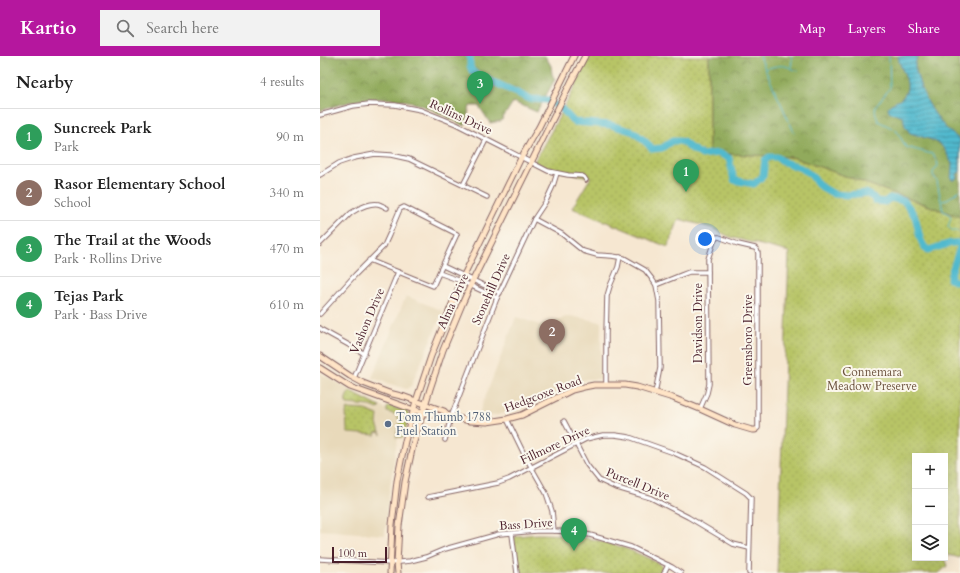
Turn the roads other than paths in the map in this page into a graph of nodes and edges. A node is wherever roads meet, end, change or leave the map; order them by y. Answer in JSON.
{"nodes":[{"id":1,"x":574,"y":56,"type":"edge"},
{"id":2,"x":585,"y":56,"type":"edge"},
{"id":3,"x":320,"y":115,"type":"edge"},
{"id":4,"x":486,"y":140,"type":"junction"},
{"id":5,"x":522,"y":158,"type":"junction"},
{"id":6,"x":531,"y":162,"type":"junction"},
{"id":7,"x":557,"y":173,"type":"junction"},
{"id":8,"x":320,"y":175,"type":"edge"},
{"id":9,"x":586,"y":180,"type":"dead end"},
{"id":10,"x":463,"y":185,"type":"junction"},
{"id":11,"x":487,"y":197,"type":"dead end"},
{"id":12,"x":386,"y":208,"type":"dead end"},
{"id":13,"x":534,"y":220,"type":"junction"},
{"id":14,"x":320,"y":244,"type":"edge"},
{"id":15,"x":757,"y":250,"type":"joint"},
{"id":16,"x":620,"y":257,"type":"junction"},
{"id":17,"x":370,"y":260,"type":"junction"},
{"id":18,"x":443,"y":266,"type":"junction"},
{"id":19,"x":398,"y":272,"type":"junction"},
{"id":20,"x":708,"y":272,"type":"junction"},
{"id":21,"x":439,"y":273,"type":"junction"},
{"id":22,"x":464,"y":276,"type":"junction"},
{"id":23,"x":462,"y":281,"type":"junction"},
{"id":24,"x":472,"y":283,"type":"junction"},
{"id":25,"x":656,"y":285,"type":"junction"},
{"id":26,"x":500,"y":293,"type":"junction"},
{"id":27,"x":497,"y":298,"type":"junction"},
{"id":28,"x":320,"y":314,"type":"edge"},
{"id":29,"x":320,"y":328,"type":"edge"},
{"id":30,"x":440,"y":334,"type":"junction"},
{"id":31,"x":448,"y":337,"type":"junction"},
{"id":32,"x":364,"y":354,"type":"junction"},
{"id":33,"x":320,"y":356,"type":"edge"},
{"id":34,"x":320,"y":368,"type":"edge"},
{"id":35,"x":354,"y":378,"type":"junction"},
{"id":36,"x":606,"y":384,"type":"junction"},
{"id":37,"x":350,"y":387,"type":"junction"},
{"id":38,"x":655,"y":393,"type":"junction"},
{"id":39,"x":416,"y":401,"type":"junction"},
{"id":40,"x":425,"y":404,"type":"junction"},
{"id":41,"x":700,"y":409,"type":"junction"},
{"id":42,"x":414,"y":410,"type":"junction"},
{"id":43,"x":423,"y":413,"type":"junction"},
{"id":44,"x":450,"y":417,"type":"junction"},
{"id":45,"x":507,"y":419,"type":"junction"},
{"id":46,"x":564,"y":421,"type":"dead end"},
{"id":47,"x":756,"y":430,"type":"joint"},
{"id":48,"x":445,"y":440,"type":"dead end"},
{"id":49,"x":576,"y":444,"type":"junction"},
{"id":50,"x":531,"y":467,"type":"junction"},
{"id":51,"x":397,"y":482,"type":"junction"},
{"id":52,"x":405,"y":482,"type":"junction"},
{"id":53,"x":428,"y":497,"type":"dead end"},
{"id":54,"x":554,"y":531,"type":"junction"},
{"id":55,"x":512,"y":534,"type":"junction"},
{"id":56,"x":749,"y":548,"type":"junction"},
{"id":57,"x":320,"y":559,"type":"edge"},
{"id":58,"x":390,"y":563,"type":"junction"},
{"id":59,"x":397,"y":563,"type":"junction"},
{"id":60,"x":668,"y":565,"type":"junction"},
{"id":61,"x":390,"y":573,"type":"edge"},
{"id":62,"x":398,"y":573,"type":"edge"},
{"id":63,"x":517,"y":573,"type":"edge"},
{"id":64,"x":664,"y":573,"type":"edge"},
{"id":65,"x":681,"y":573,"type":"edge"},
{"id":66,"x":749,"y":573,"type":"edge"}],
"edges":[{"from":1,"to":5,"type":"main road","name":"Alma Drive"},
{"from":2,"to":6,"type":"main road","name":"Alma Drive"},
{"from":3,"to":4,"type":"street","name":"Rollins Drive"},
{"from":4,"to":5,"type":"street","name":"Rollins Drive"},
{"from":4,"to":10,"type":"street"},
{"from":5,"to":6,"type":"street","name":"Rollins Drive"},
{"from":5,"to":22,"type":"main road","name":"Alma Drive"},
{"from":6,"to":7,"type":"street","name":"Rollins Drive"},
{"from":6,"to":24,"type":"main road","name":"Alma Drive"},
{"from":7,"to":9,"type":"street","name":"Rollins Drive"},
{"from":7,"to":13,"type":"street","name":"Stonehill Drive"},
{"from":8,"to":10,"type":"street"},
{"from":10,"to":11,"type":"street"},
{"from":12,"to":14,"type":"street"},
{"from":13,"to":16,"type":"street"},
{"from":13,"to":26,"type":"street","name":"Stonehill Drive"},
{"from":15,"to":20,"type":"street","name":"Davidson Drive"},
{"from":15,"to":47,"type":"street","name":"Greensboro Drive"},
{"from":16,"to":25,"type":"street"},
{"from":16,"to":36,"type":"street"},
{"from":17,"to":18,"type":"street"},
{"from":17,"to":19,"type":"street"},
{"from":17,"to":28,"type":"street"},
{"from":18,"to":21,"type":"street"},
{"from":18,"to":22,"type":"street"},
{"from":19,"to":21,"type":"street"},
{"from":19,"to":32,"type":"street","name":"Vashon Drive"},
{"from":20,"to":25,"type":"street"},
{"from":20,"to":41,"type":"street","name":"Davidson Drive"},
{"from":21,"to":23,"type":"street"},
{"from":22,"to":23,"type":"main road","name":"Alma Drive"},
{"from":22,"to":24,"type":"street"},
{"from":23,"to":24,"type":"street"},
{"from":23,"to":30,"type":"main road","name":"Alma Drive"},
{"from":24,"to":26,"type":"street"},
{"from":24,"to":27,"type":"street"},
{"from":24,"to":31,"type":"main road","name":"Alma Drive"},
{"from":25,"to":38,"type":"street"},
{"from":26,"to":27,"type":"street","name":"Stonehill Drive"},
{"from":27,"to":44,"type":"street","name":"Stonehill Drive"},
{"from":29,"to":32,"type":"street"},
{"from":30,"to":31,"type":"main road"},
{"from":30,"to":39,"type":"main road","name":"Alma Drive"},
{"from":31,"to":40,"type":"main road","name":"Alma Drive"},
{"from":32,"to":35,"type":"street","name":"Vashon Drive"},
{"from":33,"to":35,"type":"main road","name":"Hedgcoxe Road"},
{"from":34,"to":37,"type":"main road","name":"Hedgcoxe Road"},
{"from":35,"to":37,"type":"main road"},
{"from":35,"to":39,"type":"main road","name":"Hedgcoxe Road"},
{"from":36,"to":38,"type":"main road","name":"Hedgcoxe Road"},
{"from":36,"to":45,"type":"main road","name":"Hedgcoxe Road"},
{"from":37,"to":42,"type":"main road","name":"Hedgcoxe Road"},
{"from":38,"to":41,"type":"main road","name":"Hedgcoxe Road"},
{"from":39,"to":40,"type":"main road","name":"Hedgcoxe Road"},
{"from":39,"to":42,"type":"main road","name":"Alma Drive"},
{"from":40,"to":43,"type":"main road","name":"Alma Drive"},
{"from":40,"to":44,"type":"main road","name":"Hedgcoxe Road"},
{"from":41,"to":47,"type":"main road","name":"Hedgcoxe Road"},
{"from":42,"to":43,"type":"main road","name":"Hedgcoxe Road"},
{"from":42,"to":51,"type":"main road","name":"Alma Drive"},
{"from":43,"to":44,"type":"main road","name":"Hedgcoxe Road"},
{"from":43,"to":52,"type":"main road","name":"Alma Drive"},
{"from":44,"to":45,"type":"main road","name":"Hedgcoxe Road"},
{"from":44,"to":48,"type":"street","name":"Stonehill Drive"},
{"from":45,"to":50,"type":"street"},
{"from":46,"to":49,"type":"street","name":"Purcell Drive"},
{"from":49,"to":50,"type":"street","name":"Fillmore Drive"},
{"from":49,"to":56,"type":"street","name":"Purcell Drive"},
{"from":49,"to":56,"type":"street","name":"Fillmore Drive"},
{"from":50,"to":53,"type":"street","name":"Fillmore Drive"},
{"from":50,"to":54,"type":"street"},
{"from":51,"to":52,"type":"main road"},
{"from":51,"to":58,"type":"main road","name":"Alma Drive"},
{"from":52,"to":59,"type":"main road","name":"Alma Drive"},
{"from":54,"to":55,"type":"street","name":"Bass Drive"},
{"from":54,"to":60,"type":"street","name":"Bass Drive"},
{"from":55,"to":59,"type":"street","name":"Bass Drive"},
{"from":55,"to":63,"type":"street"},
{"from":56,"to":66,"type":"street"},
{"from":57,"to":58,"type":"street","name":"Bass Drive"},
{"from":58,"to":59,"type":"street","name":"Bass Drive"},
{"from":58,"to":61,"type":"main road","name":"Alma Drive"},
{"from":59,"to":62,"type":"main road","name":"Alma Drive"},
{"from":60,"to":64,"type":"street"},
{"from":60,"to":65,"type":"street","name":"Bass Drive"}]}
